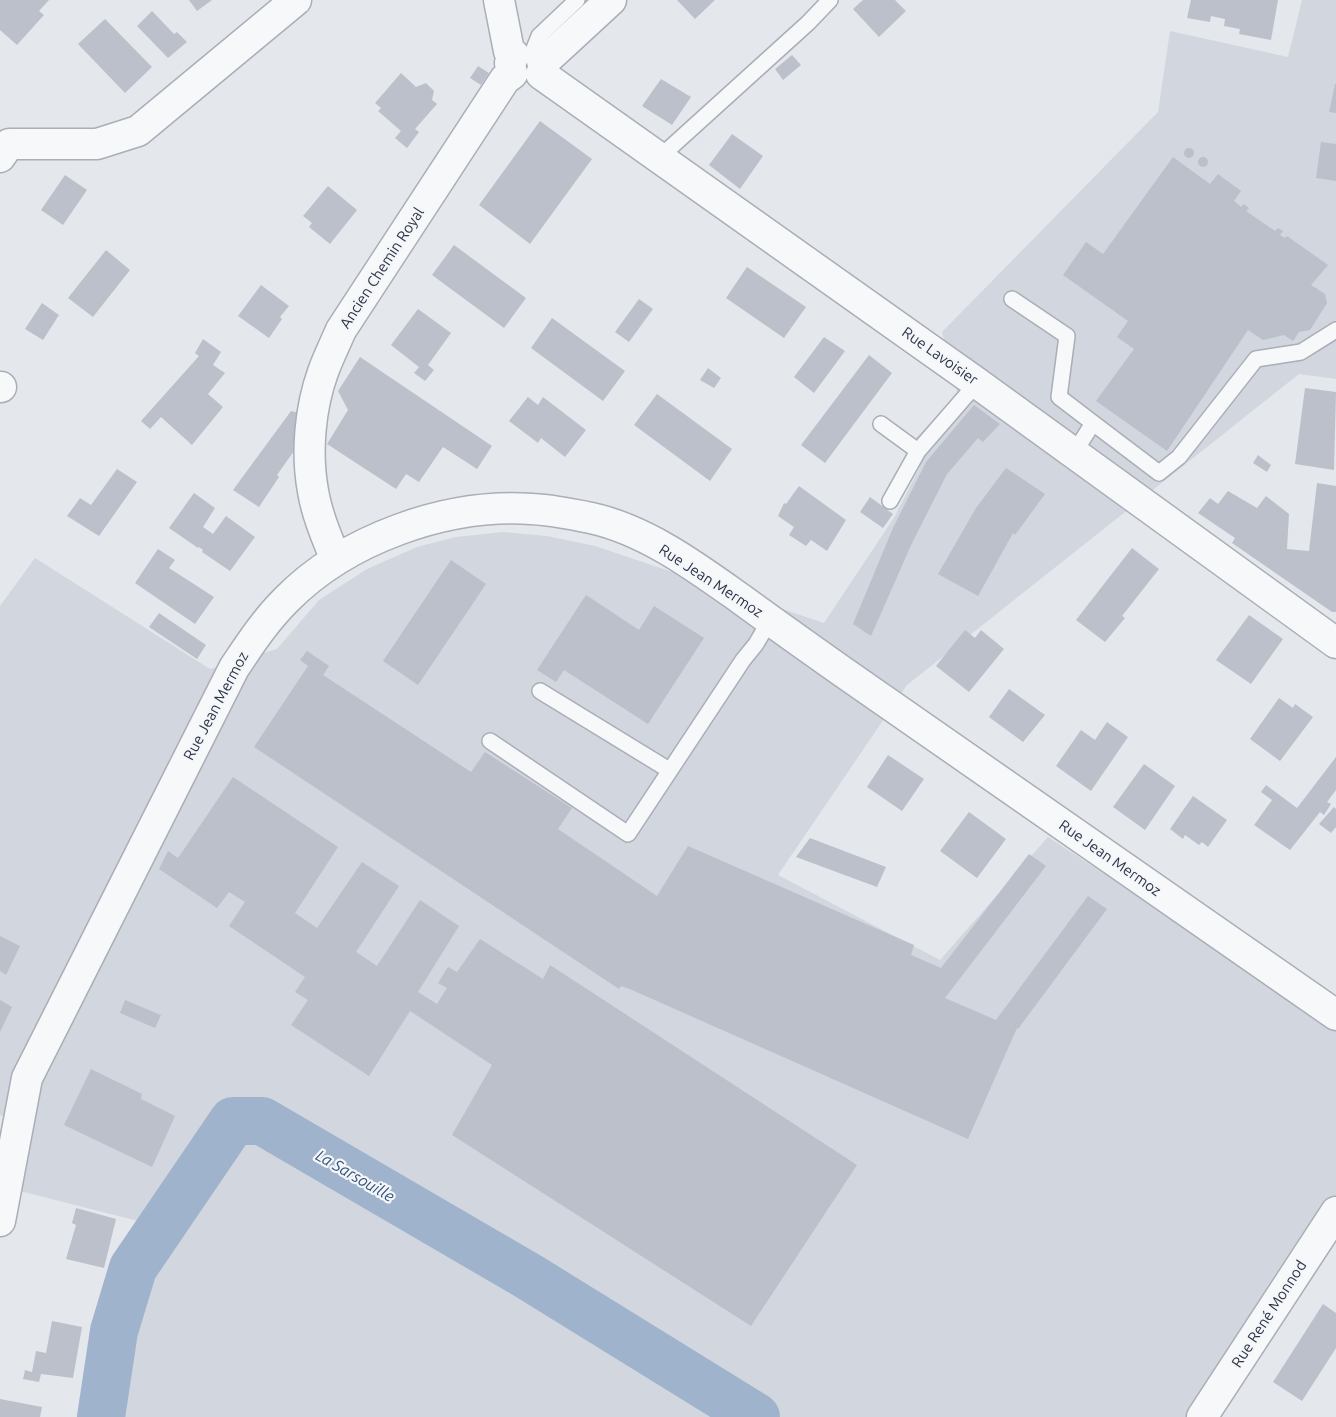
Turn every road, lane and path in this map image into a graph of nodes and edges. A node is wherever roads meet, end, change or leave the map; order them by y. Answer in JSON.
{"nodes":[{"id":1,"x":296,"y":0,"type":"edge"},
{"id":2,"x":499,"y":0,"type":"edge"},
{"id":3,"x":578,"y":0,"type":"edge"},
{"id":4,"x":611,"y":0,"type":"edge"},
{"id":5,"x":830,"y":0,"type":"edge"},
{"id":6,"x":529,"y":63,"type":"junction"},
{"id":7,"x":0,"y":157,"type":"edge"},
{"id":8,"x":660,"y":157,"type":"junction"},
{"id":9,"x":1012,"y":299,"type":"dead end"},
{"id":10,"x":1336,"y":330,"type":"edge"},
{"id":11,"x":977,"y":383,"type":"junction"},
{"id":12,"x":1094,"y":423,"type":"junction"},
{"id":13,"x":881,"y":424,"type":"dead end"},
{"id":14,"x":918,"y":451,"type":"junction"},
{"id":15,"x":1074,"y":453,"type":"junction"},
{"id":16,"x":890,"y":501,"type":"dead end"},
{"id":17,"x":336,"y":560,"type":"junction"},
{"id":18,"x":770,"y":620,"type":"junction"},
{"id":19,"x":1336,"y":643,"type":"edge"},
{"id":20,"x":540,"y":691,"type":"dead end"},
{"id":21,"x":490,"y":741,"type":"dead end"},
{"id":22,"x":669,"y":770,"type":"junction"},
{"id":23,"x":1336,"y":1015,"type":"edge"},
{"id":24,"x":1336,"y":1212,"type":"edge"},
{"id":25,"x":0,"y":1221,"type":"edge"},
{"id":26,"x":1202,"y":1417,"type":"edge"}],
"edges":[{"from":1,"to":7,"type":"street"},
{"from":2,"to":6,"type":"street"},
{"from":3,"to":6,"type":"lane"},
{"from":4,"to":6,"type":"street","name":"Ancien Chemin Royal"},
{"from":5,"to":8,"type":"lane"},
{"from":6,"to":8,"type":"street","name":"Rue Lavoisier"},
{"from":6,"to":17,"type":"street","name":"Ancien Chemin Royal"},
{"from":8,"to":11,"type":"street","name":"Rue Lavoisier"},
{"from":9,"to":12,"type":"lane"},
{"from":10,"to":12,"type":"lane"},
{"from":11,"to":14,"type":"lane"},
{"from":11,"to":15,"type":"street","name":"Rue Lavoisier"},
{"from":12,"to":15,"type":"lane"},
{"from":13,"to":14,"type":"lane"},
{"from":14,"to":16,"type":"lane"},
{"from":15,"to":19,"type":"street","name":"Rue Lavoisier"},
{"from":17,"to":18,"type":"street","name":"Rue Jean Mermoz"},
{"from":17,"to":25,"type":"street","name":"Rue Jean Mermoz"},
{"from":18,"to":22,"type":"lane"},
{"from":18,"to":23,"type":"street","name":"Rue Jean Mermoz"},
{"from":20,"to":22,"type":"lane"},
{"from":21,"to":22,"type":"lane"},
{"from":24,"to":26,"type":"street","name":"Rue René Monnod"}]}
